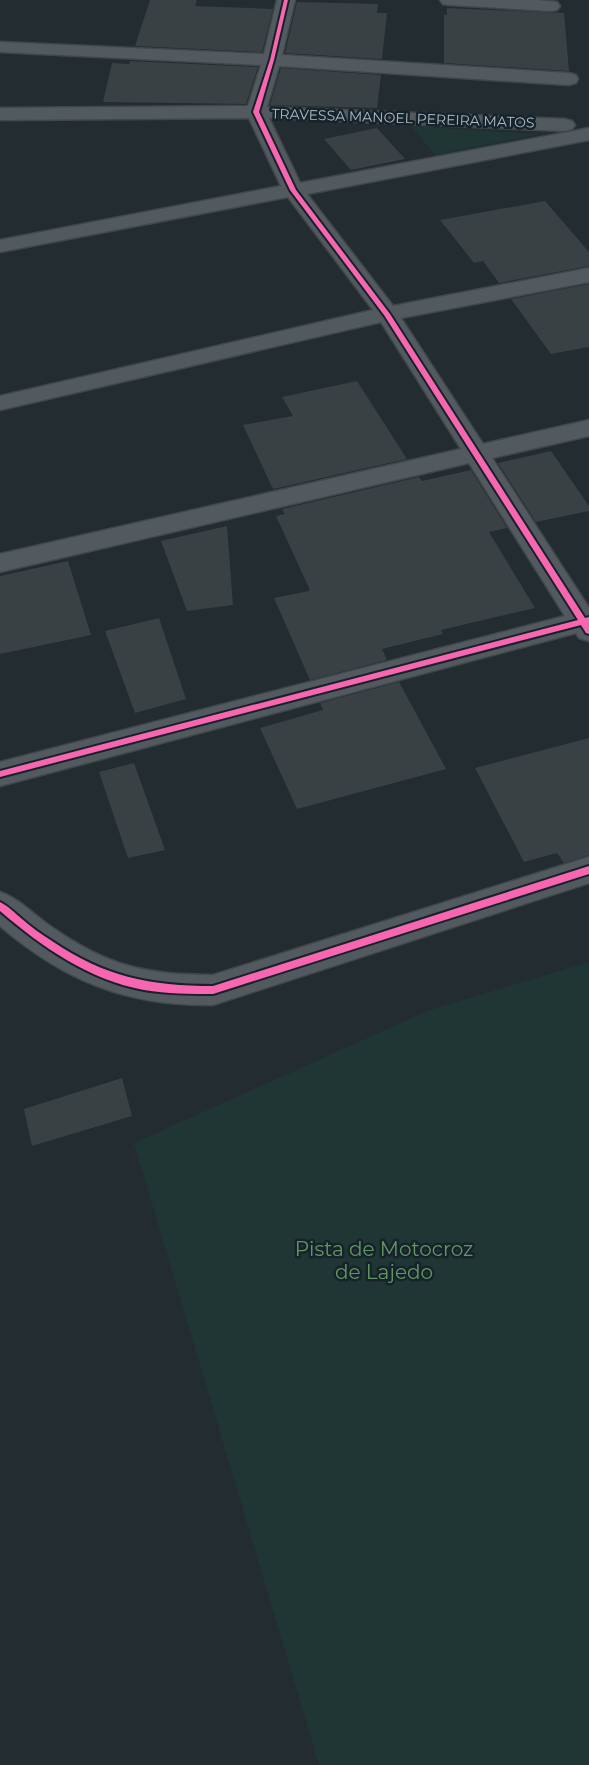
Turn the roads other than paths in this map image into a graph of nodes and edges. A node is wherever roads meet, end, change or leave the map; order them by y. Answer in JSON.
{"nodes":[{"id":1,"x":286,"y":0,"type":"edge"},
{"id":2,"x":449,"y":0,"type":"edge"},
{"id":3,"x":551,"y":6,"type":"dead end"},
{"id":4,"x":0,"y":46,"type":"edge"},
{"id":5,"x":272,"y":60,"type":"junction"},
{"id":6,"x":569,"y":79,"type":"dead end"},
{"id":7,"x":256,"y":112,"type":"junction"},
{"id":8,"x":0,"y":114,"type":"edge"},
{"id":9,"x":387,"y":118,"type":"junction"},
{"id":10,"x":589,"y":126,"type":"edge"},
{"id":11,"x":400,"y":134,"type":"dead end"},
{"id":12,"x":589,"y":134,"type":"edge"},
{"id":13,"x":293,"y":190,"type":"junction"},
{"id":14,"x":0,"y":246,"type":"edge"},
{"id":15,"x":589,"y":275,"type":"edge"},
{"id":16,"x":387,"y":314,"type":"junction"},
{"id":17,"x":0,"y":403,"type":"edge"},
{"id":18,"x":589,"y":428,"type":"edge"},
{"id":19,"x":474,"y":453,"type":"junction"},
{"id":20,"x":0,"y":563,"type":"edge"},
{"id":21,"x":587,"y":625,"type":"edge"},
{"id":22,"x":0,"y":774,"type":"edge"},
{"id":23,"x":589,"y":870,"type":"edge"},
{"id":24,"x":0,"y":906,"type":"edge"}],
"edges":[{"from":1,"to":5,"type":"street"},
{"from":2,"to":3,"type":"street"},
{"from":4,"to":5,"type":"street"},
{"from":5,"to":6,"type":"street"},
{"from":5,"to":7,"type":"street"},
{"from":7,"to":8,"type":"street","name":"TRAVESSA MANOEL PEREIRA MATOS"},
{"from":7,"to":9,"type":"street","name":"TRAVESSA MANOEL PEREIRA MATOS"},
{"from":7,"to":13,"type":"street"},
{"from":9,"to":10,"type":"street","name":"TRAVESSA MANOEL PEREIRA MATOS"},
{"from":9,"to":11,"type":"street"},
{"from":12,"to":13,"type":"street"},
{"from":13,"to":14,"type":"street"},
{"from":13,"to":16,"type":"street"},
{"from":15,"to":16,"type":"street"},
{"from":16,"to":17,"type":"street"},
{"from":16,"to":19,"type":"street"},
{"from":18,"to":19,"type":"street"},
{"from":19,"to":20,"type":"street"},
{"from":19,"to":21,"type":"street"},
{"from":21,"to":22,"type":"street"},
{"from":23,"to":24,"type":"street"}]}
